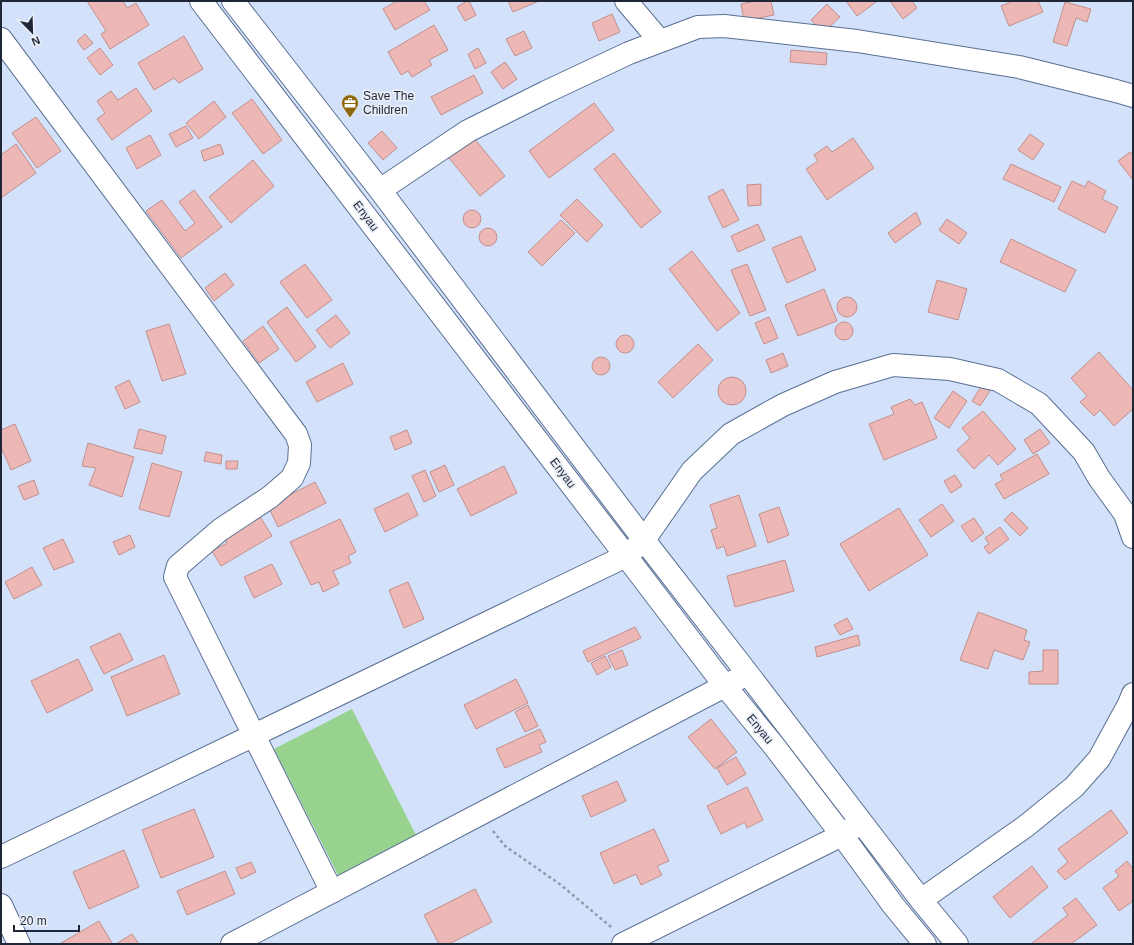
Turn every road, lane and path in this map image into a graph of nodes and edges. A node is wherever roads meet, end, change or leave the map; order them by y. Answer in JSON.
{"nodes":[{"id":1,"x":201,"y":1,"type":"edge"},
{"id":2,"x":232,"y":1,"type":"edge"},
{"id":3,"x":626,"y":1,"type":"edge"},
{"id":4,"x":1,"y":39,"type":"edge"},
{"id":5,"x":660,"y":41,"type":"junction"},
{"id":6,"x":1133,"y":96,"type":"edge"},
{"id":7,"x":380,"y":190,"type":"junction"},
{"id":8,"x":1133,"y":537,"type":"edge"},
{"id":9,"x":644,"y":540,"type":"junction"},
{"id":10,"x":626,"y":556,"type":"junction"},
{"id":11,"x":748,"y":674,"type":"junction"},
{"id":12,"x":725,"y":686,"type":"junction"},
{"id":13,"x":1133,"y":694,"type":"edge"},
{"id":14,"x":254,"y":735,"type":"junction"},
{"id":15,"x":479,"y":814,"type":"junction"},
{"id":16,"x":861,"y":821,"type":"junction"},
{"id":17,"x":842,"y":835,"type":"junction"},
{"id":18,"x":1,"y":857,"type":"edge"},
{"id":19,"x":332,"y":892,"type":"junction"},
{"id":20,"x":921,"y":900,"type":"junction"},
{"id":21,"x":1,"y":905,"type":"edge"},
{"id":22,"x":952,"y":942,"type":"edge"},
{"id":23,"x":626,"y":943,"type":"edge"},
{"id":24,"x":19,"y":944,"type":"edge"},
{"id":25,"x":232,"y":944,"type":"edge"},
{"id":26,"x":925,"y":944,"type":"edge"}],
"edges":[{"from":1,"to":10,"type":"street","name":"Enyau"},
{"from":2,"to":7,"type":"street","name":"Enyau"},
{"from":3,"to":5,"type":"street"},
{"from":4,"to":14,"type":"street"},
{"from":5,"to":6,"type":"street"},
{"from":5,"to":7,"type":"street"},
{"from":7,"to":9,"type":"street","name":"Enyau"},
{"from":8,"to":9,"type":"street"},
{"from":9,"to":10,"type":"street"},
{"from":9,"to":11,"type":"street","name":"Enyau"},
{"from":10,"to":12,"type":"street","name":"Enyau"},
{"from":10,"to":14,"type":"street"},
{"from":11,"to":12,"type":"street"},
{"from":11,"to":16,"type":"street","name":"Enyau"},
{"from":12,"to":15,"type":"street"},
{"from":12,"to":17,"type":"street","name":"Enyau"},
{"from":13,"to":20,"type":"street"},
{"from":14,"to":18,"type":"street"},
{"from":14,"to":19,"type":"street"},
{"from":15,"to":19,"type":"street"},
{"from":15,"to":23,"type":"path"},
{"from":16,"to":17,"type":"street"},
{"from":16,"to":20,"type":"street","name":"Enyau"},
{"from":17,"to":23,"type":"street"},
{"from":17,"to":26,"type":"street","name":"Enyau"},
{"from":19,"to":25,"type":"street"},
{"from":20,"to":22,"type":"street","name":"Enyau"},
{"from":21,"to":24,"type":"street"}]}
